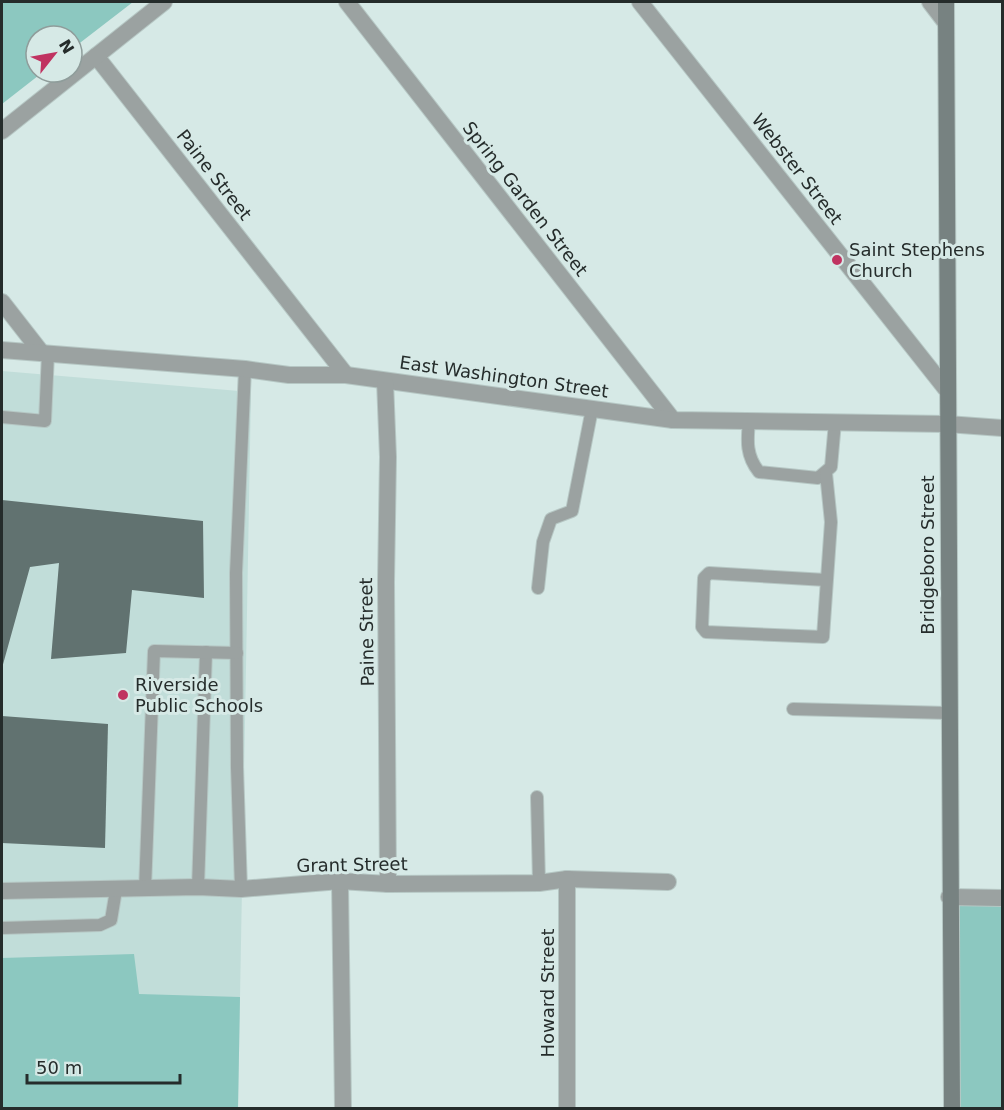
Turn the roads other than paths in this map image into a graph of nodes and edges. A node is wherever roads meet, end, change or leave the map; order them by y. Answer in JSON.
{"nodes":[{"id":1,"x":164,"y":2,"type":"edge"},
{"id":2,"x":347,"y":2,"type":"edge"},
{"id":3,"x":640,"y":2,"type":"edge"},
{"id":4,"x":930,"y":2,"type":"edge"},
{"id":5,"x":946,"y":2,"type":"edge"},
{"id":6,"x":946,"y":23,"type":"junction"},
{"id":7,"x":96,"y":56,"type":"junction"},
{"id":8,"x":2,"y":131,"type":"edge"},
{"id":9,"x":2,"y":302,"type":"edge"},
{"id":10,"x":2,"y":350,"type":"edge"},
{"id":11,"x":45,"y":353,"type":"junction"},
{"id":12,"x":245,"y":369,"type":"junction"},
{"id":13,"x":346,"y":375,"type":"junction"},
{"id":14,"x":385,"y":381,"type":"junction"},
{"id":15,"x":946,"y":389,"type":"junction"},
{"id":16,"x":592,"y":409,"type":"junction"},
{"id":17,"x":2,"y":417,"type":"edge"},
{"id":18,"x":673,"y":420,"type":"junction"},
{"id":19,"x":749,"y":421,"type":"junction"},
{"id":20,"x":835,"y":422,"type":"junction"},
{"id":21,"x":947,"y":424,"type":"junction"},
{"id":22,"x":1002,"y":428,"type":"edge"},
{"id":23,"x":826,"y":473,"type":"junction"},
{"id":24,"x":826,"y":580,"type":"junction"},
{"id":25,"x":538,"y":588,"type":"dead end"},
{"id":26,"x":206,"y":652,"type":"junction"},
{"id":27,"x":237,"y":653,"type":"junction"},
{"id":28,"x":793,"y":709,"type":"dead end"},
{"id":29,"x":948,"y":713,"type":"junction"},
{"id":30,"x":537,"y":797,"type":"dead end"},
{"id":31,"x":567,"y":879,"type":"junction"},
{"id":32,"x":340,"y":881,"type":"junction"},
{"id":33,"x":668,"y":882,"type":"dead end"},
{"id":34,"x":539,"y":883,"type":"junction"},
{"id":35,"x":388,"y":884,"type":"junction"},
{"id":36,"x":198,"y":887,"type":"junction"},
{"id":37,"x":241,"y":889,"type":"junction"},
{"id":38,"x":116,"y":890,"type":"junction"},
{"id":39,"x":145,"y":890,"type":"junction"},
{"id":40,"x":2,"y":891,"type":"edge"},
{"id":41,"x":949,"y":897,"type":"junction"},
{"id":42,"x":1002,"y":898,"type":"edge"},
{"id":43,"x":2,"y":928,"type":"edge"},
{"id":44,"x":343,"y":1108,"type":"edge"},
{"id":45,"x":567,"y":1108,"type":"edge"},
{"id":46,"x":952,"y":1108,"type":"edge"}],
"edges":[{"from":1,"to":7,"type":"street"},
{"from":2,"to":18,"type":"street","name":"Spring Garden Street"},
{"from":3,"to":15,"type":"street","name":"Webster Street"},
{"from":4,"to":6,"type":"street"},
{"from":5,"to":6,"type":"main road","name":"Bridgeboro Street"},
{"from":6,"to":15,"type":"main road","name":"Bridgeboro Street"},
{"from":7,"to":8,"type":"street"},
{"from":7,"to":13,"type":"street","name":"Paine Street"},
{"from":9,"to":11,"type":"street"},
{"from":10,"to":11,"type":"street","name":"East Washington Street"},
{"from":11,"to":12,"type":"street","name":"East Washington Street"},
{"from":11,"to":17,"type":"lane"},
{"from":12,"to":13,"type":"street","name":"East Washington Street"},
{"from":12,"to":27,"type":"lane"},
{"from":13,"to":14,"type":"street","name":"East Washington Street"},
{"from":14,"to":16,"type":"street","name":"East Washington Street"},
{"from":14,"to":35,"type":"street","name":"Paine Street"},
{"from":15,"to":21,"type":"main road","name":"Bridgeboro Street"},
{"from":16,"to":18,"type":"street","name":"East Washington Street"},
{"from":16,"to":25,"type":"lane"},
{"from":18,"to":19,"type":"street","name":"East Washington Street"},
{"from":19,"to":20,"type":"street","name":"East Washington Street"},
{"from":19,"to":23,"type":"lane"},
{"from":20,"to":21,"type":"street","name":"East Washington Street"},
{"from":20,"to":23,"type":"lane"},
{"from":21,"to":22,"type":"street","name":"East Washington Street"},
{"from":21,"to":29,"type":"main road","name":"Bridgeboro Street"},
{"from":23,"to":24,"type":"lane"},
{"from":24,"to":24,"type":"lane"},
{"from":26,"to":27,"type":"lane"},
{"from":26,"to":36,"type":"lane"},
{"from":26,"to":39,"type":"lane"},
{"from":27,"to":37,"type":"lane"},
{"from":28,"to":29,"type":"lane"},
{"from":29,"to":41,"type":"main road","name":"Bridgeboro Street"},
{"from":30,"to":34,"type":"lane"},
{"from":31,"to":33,"type":"street","name":"Grant Street"},
{"from":31,"to":34,"type":"street","name":"Grant Street"},
{"from":31,"to":45,"type":"street","name":"Howard Street"},
{"from":32,"to":35,"type":"street","name":"Grant Street"},
{"from":32,"to":37,"type":"street","name":"Grant Street"},
{"from":32,"to":44,"type":"street"},
{"from":34,"to":35,"type":"street","name":"Grant Street"},
{"from":36,"to":37,"type":"street","name":"Grant Street"},
{"from":36,"to":39,"type":"street","name":"Grant Street"},
{"from":38,"to":39,"type":"street","name":"Grant Street"},
{"from":38,"to":40,"type":"street","name":"Grant Street"},
{"from":38,"to":43,"type":"lane"},
{"from":41,"to":42,"type":"street"},
{"from":41,"to":46,"type":"main road","name":"Bridgeboro Street"}]}
